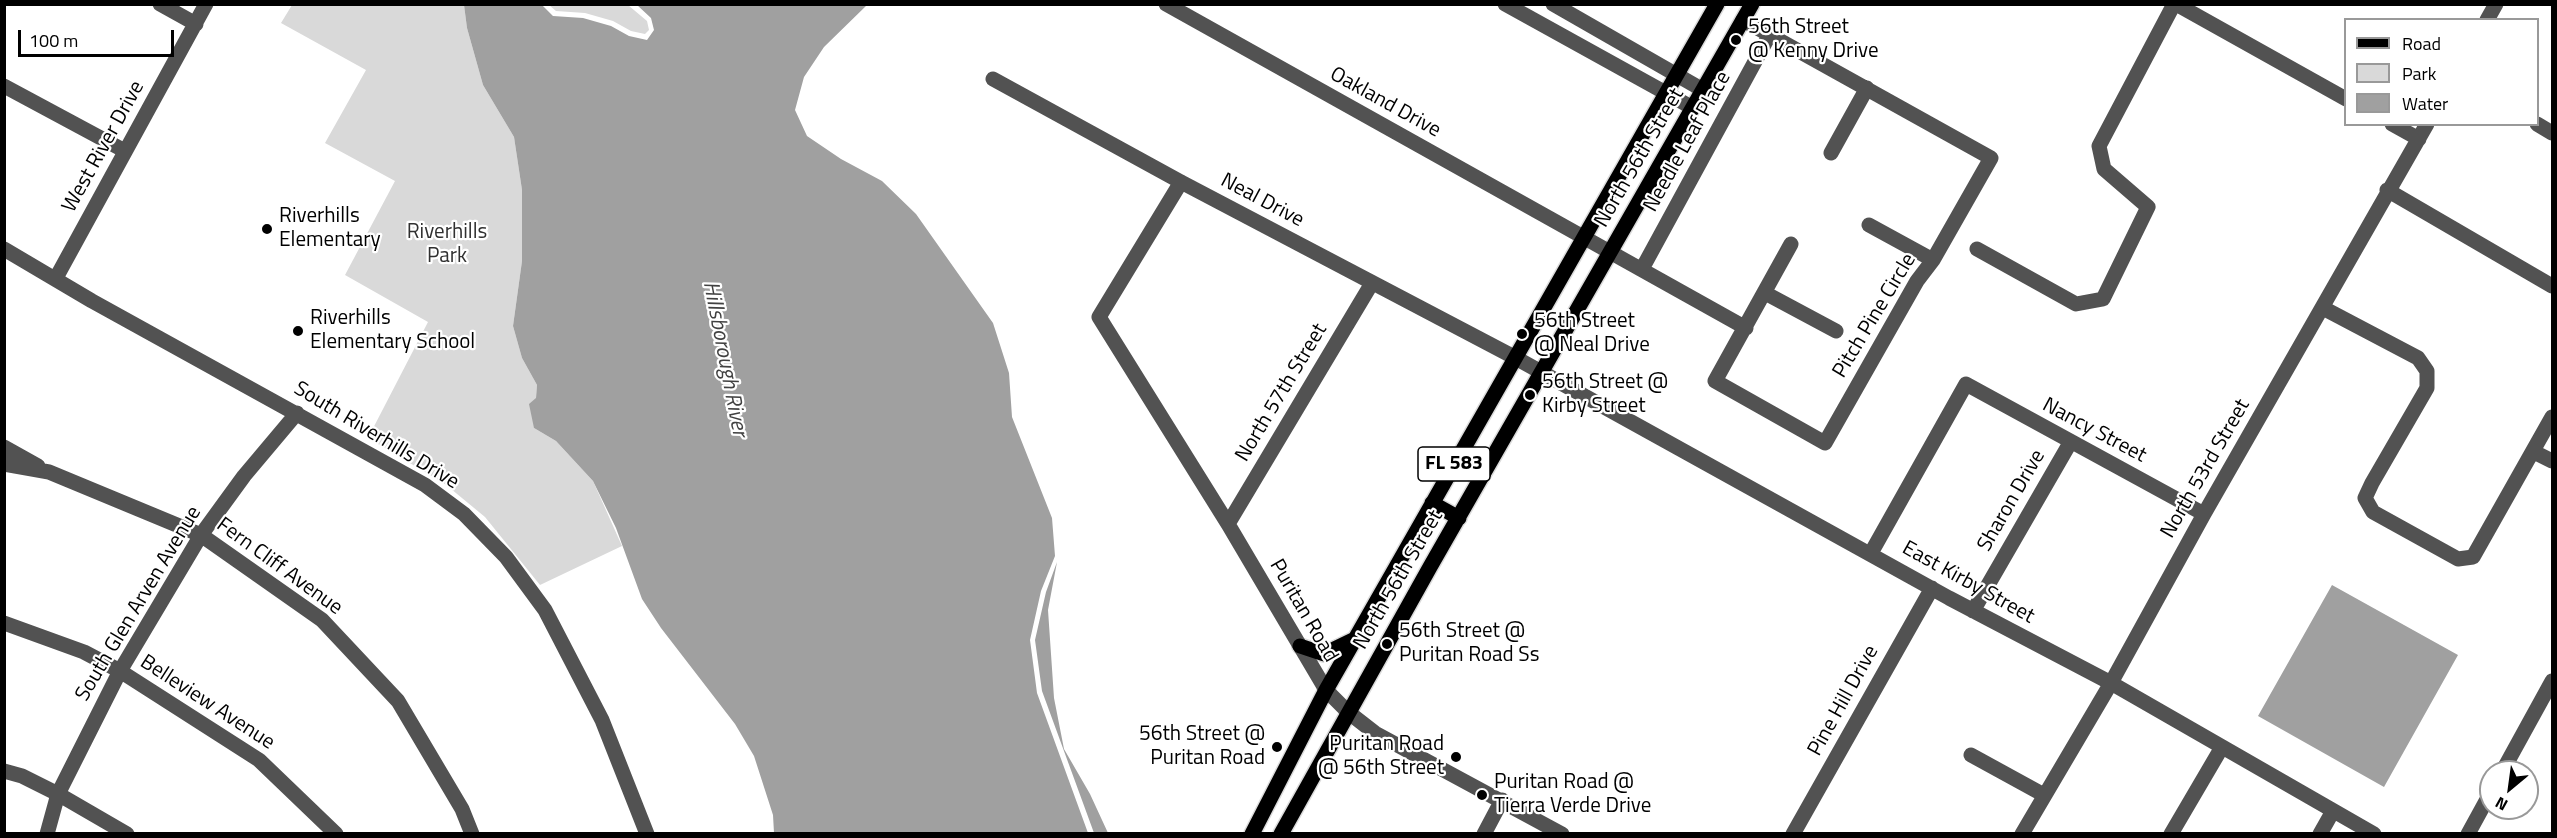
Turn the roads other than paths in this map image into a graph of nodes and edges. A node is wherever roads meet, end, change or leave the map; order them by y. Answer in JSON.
{"nodes":[{"id":1,"x":160,"y":4,"type":"edge"},
{"id":2,"x":206,"y":4,"type":"edge"},
{"id":3,"x":1166,"y":4,"type":"edge"},
{"id":4,"x":1505,"y":4,"type":"edge"},
{"id":5,"x":1553,"y":4,"type":"edge"},
{"id":6,"x":1717,"y":4,"type":"edge"},
{"id":7,"x":1752,"y":4,"type":"edge"},
{"id":8,"x":2175,"y":4,"type":"edge"},
{"id":9,"x":2496,"y":4,"type":"edge"},
{"id":10,"x":2488,"y":18,"type":"edge"},
{"id":11,"x":1743,"y":20,"type":"junction"},
{"id":12,"x":196,"y":24,"type":"junction"},
{"id":13,"x":1770,"y":34,"type":"junction"},
{"id":14,"x":1677,"y":76,"type":"junction"},
{"id":15,"x":993,"y":79,"type":"dead end"},
{"id":16,"x":4,"y":86,"type":"edge"},
{"id":17,"x":1867,"y":88,"type":"junction"},
{"id":18,"x":1703,"y":90,"type":"junction"},
{"id":19,"x":1667,"y":93,"type":"junction"},
{"id":20,"x":2344,"y":98,"type":"edge"},
{"id":21,"x":1693,"y":108,"type":"junction"},
{"id":22,"x":2539,"y":125,"type":"edge"},
{"id":23,"x":2396,"y":126,"type":"edge"},
{"id":24,"x":2426,"y":126,"type":"edge"},
{"id":25,"x":2553,"y":133,"type":"edge"},
{"id":26,"x":2419,"y":139,"type":"junction"},
{"id":27,"x":125,"y":151,"type":"junction"},
{"id":28,"x":1831,"y":153,"type":"dead end"},
{"id":29,"x":1181,"y":182,"type":"junction"},
{"id":30,"x":2387,"y":190,"type":"junction"},
{"id":31,"x":1869,"y":225,"type":"dead end"},
{"id":32,"x":1584,"y":237,"type":"junction"},
{"id":33,"x":1791,"y":244,"type":"dead end"},
{"id":34,"x":4,"y":249,"type":"edge"},
{"id":35,"x":1977,"y":249,"type":"dead end"},
{"id":36,"x":1609,"y":252,"type":"junction"},
{"id":37,"x":1933,"y":260,"type":"junction"},
{"id":38,"x":1642,"y":269,"type":"junction"},
{"id":39,"x":56,"y":278,"type":"junction"},
{"id":40,"x":1372,"y":283,"type":"junction"},
{"id":41,"x":2553,"y":286,"type":"edge"},
{"id":42,"x":1765,"y":293,"type":"junction"},
{"id":43,"x":2323,"y":308,"type":"junction"},
{"id":44,"x":1746,"y":328,"type":"junction"},
{"id":45,"x":1836,"y":331,"type":"dead end"},
{"id":46,"x":1514,"y":357,"type":"junction"},
{"id":47,"x":1541,"y":372,"type":"junction"},
{"id":48,"x":297,"y":413,"type":"junction"},
{"id":49,"x":2553,"y":417,"type":"edge"},
{"id":50,"x":2070,"y":443,"type":"junction"},
{"id":51,"x":4,"y":447,"type":"edge"},
{"id":52,"x":2534,"y":452,"type":"junction"},
{"id":53,"x":2553,"y":462,"type":"edge"},
{"id":54,"x":4,"y":464,"type":"edge"},
{"id":55,"x":49,"y":472,"type":"junction"},
{"id":56,"x":1432,"y":503,"type":"junction"},
{"id":57,"x":2204,"y":514,"type":"junction"},
{"id":58,"x":1459,"y":518,"type":"junction"},
{"id":59,"x":1228,"y":524,"type":"junction"},
{"id":60,"x":201,"y":535,"type":"junction"},
{"id":61,"x":1871,"y":553,"type":"junction"},
{"id":62,"x":1932,"y":588,"type":"junction"},
{"id":63,"x":1973,"y":610,"type":"junction"},
{"id":64,"x":4,"y":623,"type":"edge"},
{"id":65,"x":1355,"y":639,"type":"junction"},
{"id":66,"x":1300,"y":646,"type":"junction"},
{"id":67,"x":120,"y":671,"type":"junction"},
{"id":68,"x":2553,"y":681,"type":"edge"},
{"id":69,"x":2111,"y":683,"type":"junction"},
{"id":70,"x":1326,"y":690,"type":"junction"},
{"id":71,"x":1348,"y":712,"type":"junction"},
{"id":72,"x":2222,"y":747,"type":"junction"},
{"id":73,"x":1971,"y":755,"type":"dead end"},
{"id":74,"x":2509,"y":760,"type":"edge"},
{"id":75,"x":4,"y":771,"type":"edge"},
{"id":76,"x":58,"y":794,"type":"junction"},
{"id":77,"x":2044,"y":795,"type":"junction"},
{"id":78,"x":1502,"y":800,"type":"junction"},
{"id":79,"x":2333,"y":811,"type":"junction"},
{"id":80,"x":2479,"y":814,"type":"edge"},
{"id":81,"x":47,"y":834,"type":"edge"},
{"id":82,"x":127,"y":834,"type":"edge"},
{"id":83,"x":336,"y":834,"type":"edge"},
{"id":84,"x":472,"y":834,"type":"edge"},
{"id":85,"x":647,"y":834,"type":"edge"},
{"id":86,"x":1252,"y":834,"type":"edge"},
{"id":87,"x":1281,"y":834,"type":"edge"},
{"id":88,"x":1484,"y":834,"type":"edge"},
{"id":89,"x":1562,"y":834,"type":"edge"},
{"id":90,"x":1793,"y":834,"type":"edge"},
{"id":91,"x":2022,"y":834,"type":"edge"},
{"id":92,"x":2171,"y":834,"type":"edge"},
{"id":93,"x":2320,"y":834,"type":"edge"},
{"id":94,"x":2374,"y":834,"type":"edge"},
{"id":95,"x":2468,"y":834,"type":"edge"}],
"edges":[{"from":1,"to":12,"type":"street"},
{"from":2,"to":12,"type":"street","name":"West River Drive"},
{"from":3,"to":32,"type":"street","name":"Oakland Drive"},
{"from":4,"to":19,"type":"street"},
{"from":5,"to":14,"type":"street"},
{"from":6,"to":14,"type":"main road","name":"North 56th Street","number":"FL 583"},
{"from":7,"to":11,"type":"main road","name":"North 56th Street","number":"FL 583"},
{"from":8,"to":20,"type":"street"},
{"from":8,"to":35,"type":"street"},
{"from":9,"to":10,"type":"street"},
{"from":11,"to":13,"type":"street","name":"Pitch Pine Circle"},
{"from":11,"to":18,"type":"main road","name":"North 56th Street","number":"FL 583"},
{"from":12,"to":27,"type":"street","name":"West River Drive"},
{"from":13,"to":17,"type":"street","name":"Pitch Pine Circle"},
{"from":13,"to":38,"type":"street","name":"Needle Leaf Place"},
{"from":14,"to":18,"type":"street"},
{"from":14,"to":19,"type":"main road","name":"North 56th Street","number":"FL 583"},
{"from":15,"to":29,"type":"street","name":"Neal Drive"},
{"from":16,"to":27,"type":"street"},
{"from":17,"to":28,"type":"street"},
{"from":17,"to":37,"type":"street","name":"Pitch Pine Circle"},
{"from":18,"to":21,"type":"main road","name":"North 56th Street","number":"FL 583"},
{"from":19,"to":21,"type":"street"},
{"from":19,"to":32,"type":"main road","name":"North 56th Street","number":"FL 583"},
{"from":21,"to":36,"type":"main road","name":"North 56th Street","number":"FL 583"},
{"from":22,"to":25,"type":"street"},
{"from":23,"to":26,"type":"street"},
{"from":24,"to":26,"type":"street","name":"North 53rd Street"},
{"from":26,"to":30,"type":"street","name":"North 53rd Street"},
{"from":27,"to":39,"type":"street","name":"West River Drive"},
{"from":29,"to":40,"type":"street","name":"Neal Drive"},
{"from":29,"to":59,"type":"street","name":"Puritan Road"},
{"from":30,"to":41,"type":"street"},
{"from":30,"to":43,"type":"street","name":"North 53rd Street"},
{"from":31,"to":37,"type":"street"},
{"from":32,"to":36,"type":"street","name":"Oakland Drive"},
{"from":32,"to":46,"type":"main road","name":"North 56th Street","number":"FL 583"},
{"from":33,"to":42,"type":"street"},
{"from":34,"to":39,"type":"street","name":"South Riverhills Drive"},
{"from":36,"to":38,"type":"street"},
{"from":36,"to":47,"type":"main road","name":"North 56th Street","number":"FL 583"},
{"from":37,"to":44,"type":"street","name":"Pitch Pine Circle"},
{"from":38,"to":44,"type":"street"},
{"from":39,"to":48,"type":"street","name":"South Riverhills Drive"},
{"from":40,"to":46,"type":"street","name":"Neal Drive"},
{"from":40,"to":59,"type":"street","name":"North 57th Street"},
{"from":42,"to":44,"type":"street"},
{"from":42,"to":45,"type":"street"},
{"from":43,"to":52,"type":"street"},
{"from":43,"to":57,"type":"street","name":"North 53rd Street"},
{"from":46,"to":47,"type":"street","name":"East Kirby Street"},
{"from":46,"to":56,"type":"main road","name":"North 56th Street","number":"FL 583"},
{"from":47,"to":58,"type":"main road","name":"North 56th Street","number":"FL 583"},
{"from":47,"to":61,"type":"street","name":"East Kirby Street"},
{"from":48,"to":60,"type":"street","name":"South Glen Arven Avenue"},
{"from":48,"to":85,"type":"street","name":"South Riverhills Drive"},
{"from":49,"to":52,"type":"street"},
{"from":50,"to":57,"type":"street","name":"Nancy Street"},
{"from":50,"to":61,"type":"street","name":"Nancy Street"},
{"from":50,"to":63,"type":"street","name":"Sharon Drive"},
{"from":51,"to":55,"type":"street"},
{"from":52,"to":53,"type":"street"},
{"from":54,"to":55,"type":"street","name":"Fern Cliff Avenue"},
{"from":55,"to":60,"type":"street","name":"Fern Cliff Avenue"},
{"from":56,"to":58,"type":"main road"},
{"from":56,"to":65,"type":"main road","name":"North 56th Street","number":"FL 583"},
{"from":57,"to":69,"type":"street","name":"North 53rd Street"},
{"from":58,"to":71,"type":"main road","name":"North 56th Street","number":"FL 583"},
{"from":59,"to":66,"type":"street","name":"Puritan Road"},
{"from":60,"to":67,"type":"street","name":"South Glen Arven Avenue"},
{"from":60,"to":84,"type":"street","name":"Fern Cliff Avenue"},
{"from":61,"to":62,"type":"street","name":"East Kirby Street"},
{"from":62,"to":63,"type":"street","name":"East Kirby Street"},
{"from":62,"to":90,"type":"street","name":"Pine Hill Drive"},
{"from":63,"to":69,"type":"street","name":"East Kirby Street"},
{"from":64,"to":67,"type":"street","name":"Belleview Avenue"},
{"from":65,"to":66,"type":"main road"},
{"from":65,"to":70,"type":"main road","name":"North 56th Street","number":"FL 583"},
{"from":66,"to":70,"type":"street","name":"Puritan Road"},
{"from":67,"to":76,"type":"street","name":"South Glen Arven Avenue"},
{"from":67,"to":83,"type":"street","name":"Belleview Avenue"},
{"from":68,"to":74,"type":"street"},
{"from":69,"to":72,"type":"street","name":"East Kirby Street"},
{"from":69,"to":77,"type":"street","name":"North 53rd Street"},
{"from":70,"to":71,"type":"street","name":"Puritan Road"},
{"from":70,"to":86,"type":"main road","name":"North 56th Street","number":"FL 583"},
{"from":71,"to":78,"type":"street","name":"Puritan Road"},
{"from":71,"to":87,"type":"main road","name":"North 56th Street","number":"FL 583"},
{"from":72,"to":79,"type":"street","name":"East Kirby Street"},
{"from":72,"to":92,"type":"street"},
{"from":73,"to":77,"type":"street"},
{"from":75,"to":76,"type":"street"},
{"from":76,"to":81,"type":"street","name":"South Glen Arven Avenue"},
{"from":76,"to":82,"type":"street"},
{"from":77,"to":91,"type":"street","name":"North 53rd Street"},
{"from":78,"to":88,"type":"street"},
{"from":78,"to":89,"type":"street","name":"Puritan Road"},
{"from":79,"to":93,"type":"street"},
{"from":79,"to":94,"type":"street","name":"East Kirby Street"},
{"from":80,"to":95,"type":"street"}]}
